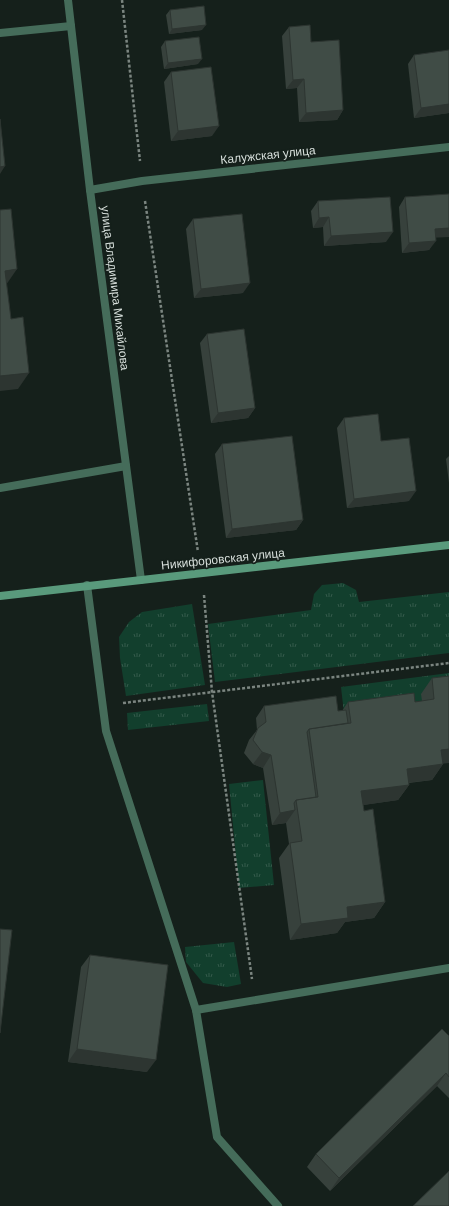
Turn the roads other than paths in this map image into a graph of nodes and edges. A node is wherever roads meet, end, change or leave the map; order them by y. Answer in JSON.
{"nodes":[{"id":1,"x":68,"y":0,"type":"edge"},
{"id":2,"x":71,"y":26,"type":"junction"},
{"id":3,"x":0,"y":34,"type":"edge"},
{"id":4,"x":449,"y":147,"type":"edge"},
{"id":5,"x":90,"y":190,"type":"junction"},
{"id":6,"x":126,"y":466,"type":"junction"},
{"id":7,"x":0,"y":488,"type":"edge"},
{"id":8,"x":449,"y":545,"type":"edge"},
{"id":9,"x":141,"y":580,"type":"junction"},
{"id":10,"x":87,"y":585,"type":"junction"},
{"id":11,"x":0,"y":596,"type":"edge"},
{"id":12,"x":449,"y":968,"type":"edge"},
{"id":13,"x":196,"y":1010,"type":"junction"},
{"id":14,"x":278,"y":1206,"type":"edge"}],
"edges":[{"from":1,"to":2,"type":"street","name":"улица Владимира Михайлова"},
{"from":2,"to":3,"type":"street"},
{"from":2,"to":5,"type":"street","name":"улица Владимира Михайлова"},
{"from":4,"to":5,"type":"street","name":"Калужская улица"},
{"from":5,"to":6,"type":"street","name":"улица Владимира Михайлова"},
{"from":6,"to":7,"type":"street"},
{"from":6,"to":9,"type":"street","name":"улица Владимира Михайлова"},
{"from":8,"to":9,"type":"main road","name":"Никифоровская улица"},
{"from":9,"to":10,"type":"main road","name":"Никифоровская улица"},
{"from":10,"to":11,"type":"main road","name":"Никифоровская улица"},
{"from":10,"to":13,"type":"street"},
{"from":12,"to":13,"type":"street"},
{"from":13,"to":14,"type":"street"}]}
